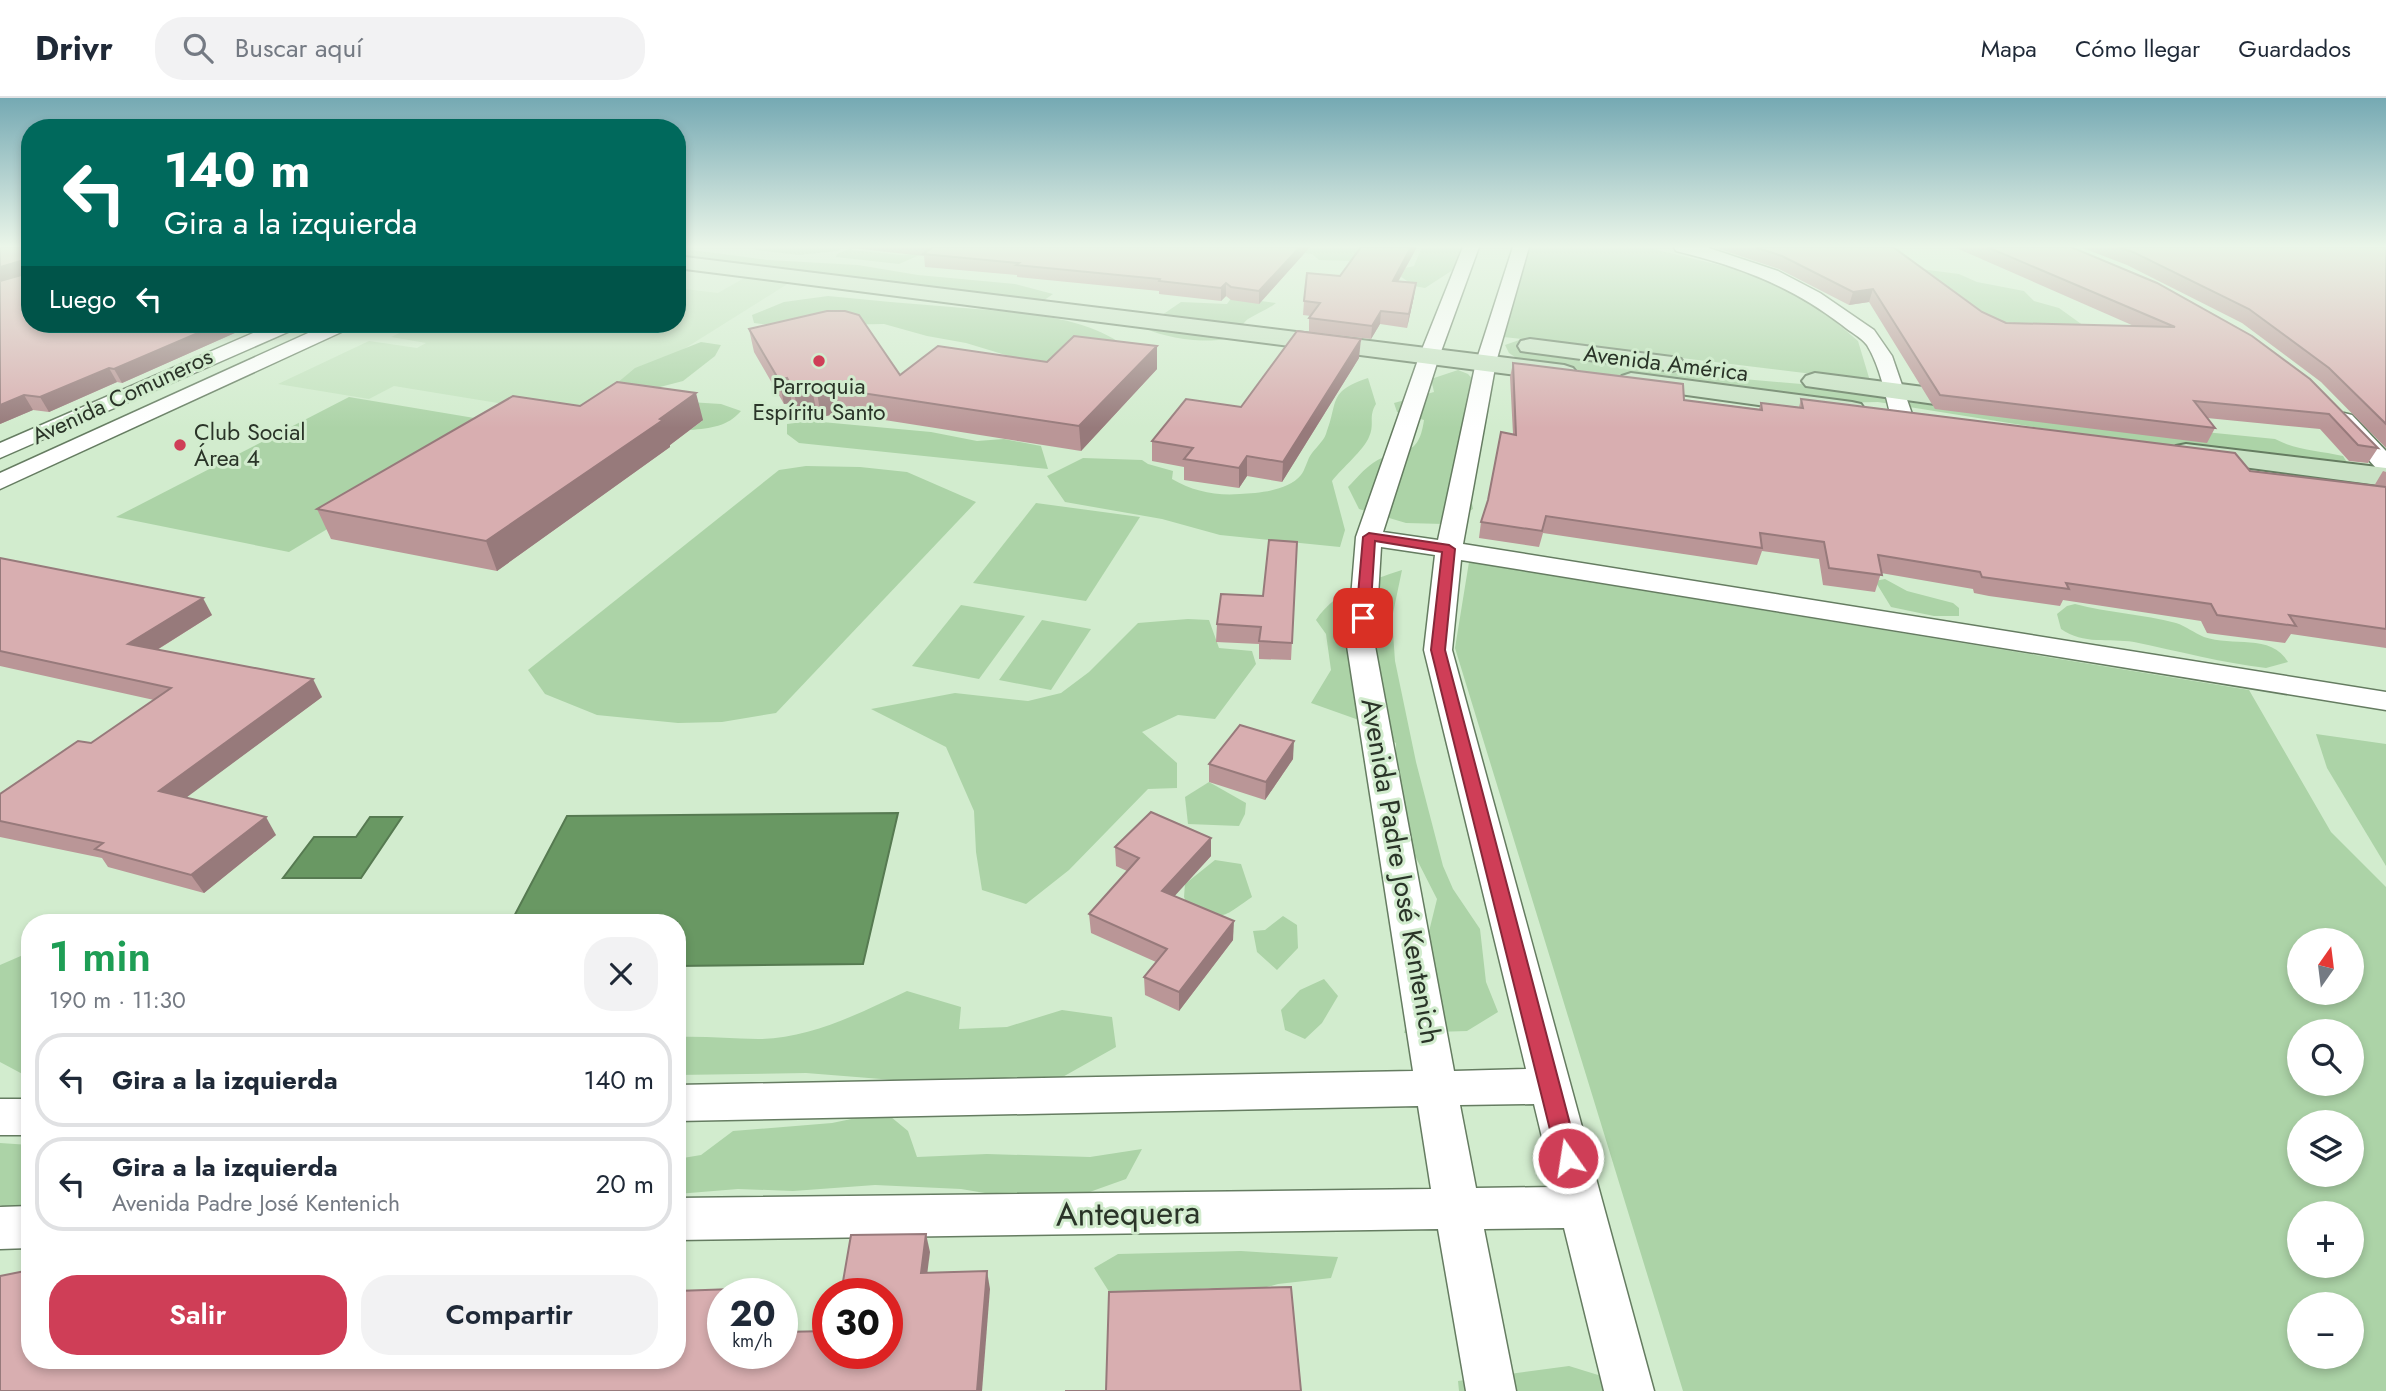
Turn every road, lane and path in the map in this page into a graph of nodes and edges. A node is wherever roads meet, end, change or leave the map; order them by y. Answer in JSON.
{"nodes":[{"id":1,"x":1085,"y":307,"type":"edge"},
{"id":2,"x":1145,"y":307,"type":"edge"},
{"id":3,"x":1448,"y":307,"type":"edge"},
{"id":4,"x":1503,"y":307,"type":"edge"},
{"id":5,"x":1831,"y":307,"type":"edge"},
{"id":6,"x":269,"y":333,"type":"edge"},
{"id":7,"x":323,"y":333,"type":"edge"},
{"id":8,"x":1433,"y":346,"type":"junction"},
{"id":9,"x":1489,"y":352,"type":"junction"},
{"id":10,"x":1770,"y":376,"type":"dead end"},
{"id":11,"x":1798,"y":379,"type":"dead end"},
{"id":12,"x":1895,"y":391,"type":"junction"},
{"id":13,"x":2003,"y":405,"type":"edge"},
{"id":14,"x":2330,"y":406,"type":"edge"},
{"id":15,"x":1902,"y":417,"type":"junction"},
{"id":16,"x":1929,"y":420,"type":"edge"},
{"id":17,"x":2338,"y":447,"type":"edge"},
{"id":18,"x":2165,"y":449,"type":"edge"},
{"id":19,"x":0,"y":451,"type":"edge"},
{"id":20,"x":2383,"y":456,"type":"edge"},
{"id":21,"x":2386,"y":477,"type":"edge"},
{"id":22,"x":0,"y":482,"type":"edge"},
{"id":23,"x":1369,"y":537,"type":"junction"},
{"id":24,"x":1449,"y":549,"type":"junction"},
{"id":25,"x":2386,"y":701,"type":"edge"},
{"id":26,"x":1551,"y":1086,"type":"junction"},
{"id":27,"x":1438,"y":1087,"type":"junction"},
{"id":28,"x":686,"y":1103,"type":"edge"},
{"id":29,"x":0,"y":1117,"type":"edge"},
{"id":30,"x":21,"y":1117,"type":"edge"},
{"id":31,"x":1579,"y":1207,"type":"junction"},
{"id":32,"x":1457,"y":1209,"type":"junction"},
{"id":33,"x":686,"y":1219,"type":"edge"},
{"id":34,"x":21,"y":1227,"type":"edge"},
{"id":35,"x":0,"y":1228,"type":"edge"},
{"id":36,"x":1491,"y":1391,"type":"edge"},
{"id":37,"x":1629,"y":1391,"type":"edge"}],
"edges":[{"from":1,"to":8,"type":"main road","name":"Avenida América"},
{"from":2,"to":8,"type":"main road","name":"Avenida América"},
{"from":3,"to":8,"type":"street","name":"Avenida Padre José Kentenich"},
{"from":4,"to":9,"type":"street"},
{"from":5,"to":12,"type":"street"},
{"from":6,"to":19,"type":"street","name":"Avenida Comuneros"},
{"from":7,"to":22,"type":"street","name":"Avenida Comuneros"},
{"from":8,"to":9,"type":"main road","name":"Avenida América"},
{"from":8,"to":23,"type":"street","name":"Avenida Padre José Kentenich"},
{"from":9,"to":10,"type":"main road","name":"Avenida América"},
{"from":9,"to":15,"type":"main road","name":"Avenida América"},
{"from":9,"to":24,"type":"street"},
{"from":11,"to":12,"type":"main road"},
{"from":12,"to":13,"type":"main road"},
{"from":12,"to":15,"type":"street"},
{"from":14,"to":20,"type":"street"},
{"from":15,"to":16,"type":"main road","name":"Avenida América"},
{"from":17,"to":20,"type":"main road"},
{"from":18,"to":21,"type":"main road"},
{"from":23,"to":24,"type":"street"},
{"from":23,"to":27,"type":"street","name":"Avenida Padre José Kentenich"},
{"from":24,"to":25,"type":"street"},
{"from":24,"to":26,"type":"street"},
{"from":26,"to":27,"type":"street"},
{"from":26,"to":31,"type":"street"},
{"from":27,"to":28,"type":"street"},
{"from":27,"to":32,"type":"street","name":"Avenida Padre José Kentenich"},
{"from":29,"to":30,"type":"street"},
{"from":31,"to":32,"type":"street","name":"Antequera"},
{"from":31,"to":37,"type":"street"},
{"from":32,"to":33,"type":"street","name":"Antequera"},
{"from":32,"to":36,"type":"street","name":"Avenida Padre José Kentenich"},
{"from":34,"to":35,"type":"street"}]}
